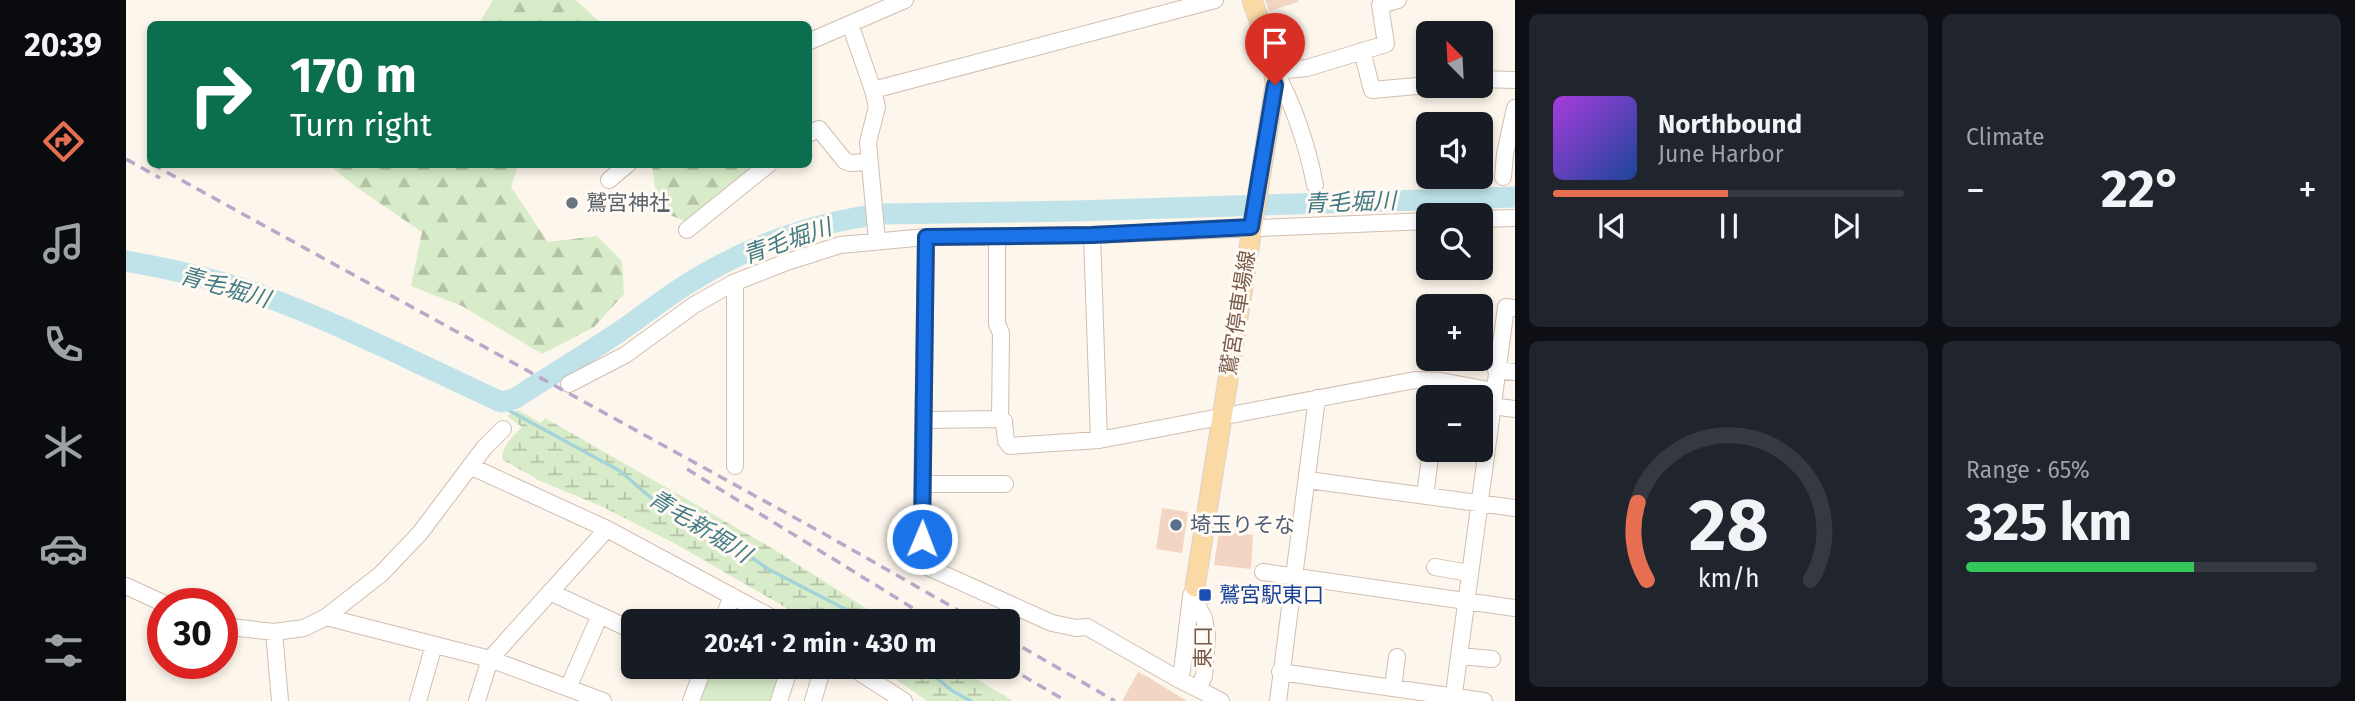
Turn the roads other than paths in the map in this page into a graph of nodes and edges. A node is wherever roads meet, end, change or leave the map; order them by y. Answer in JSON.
{"nodes":[{"id":1,"x":905,"y":0,"type":"edge"},
{"id":2,"x":1215,"y":0,"type":"edge"},
{"id":3,"x":1252,"y":0,"type":"edge"},
{"id":4,"x":1398,"y":0,"type":"edge"},
{"id":5,"x":850,"y":24,"type":"junction"},
{"id":6,"x":812,"y":41,"type":"edge"},
{"id":7,"x":1362,"y":51,"type":"junction"},
{"id":8,"x":1275,"y":71,"type":"junction"},
{"id":9,"x":1493,"y":79,"type":"edge"},
{"id":10,"x":1515,"y":80,"type":"edge"},
{"id":11,"x":1416,"y":86,"type":"edge"},
{"id":12,"x":873,"y":90,"type":"junction"},
{"id":13,"x":1515,"y":108,"type":"edge"},
{"id":14,"x":812,"y":132,"type":"edge"},
{"id":15,"x":869,"y":162,"type":"junction"},
{"id":16,"x":623,"y":168,"type":"edge"},
{"id":17,"x":764,"y":168,"type":"edge"},
{"id":18,"x":1503,"y":177,"type":"dead end"},
{"id":19,"x":609,"y":180,"type":"dead end"},
{"id":20,"x":1315,"y":185,"type":"dead end"},
{"id":21,"x":1515,"y":218,"type":"edge"},
{"id":22,"x":1493,"y":219,"type":"edge"},
{"id":23,"x":1416,"y":220,"type":"edge"},
{"id":24,"x":1252,"y":223,"type":"junction"},
{"id":25,"x":687,"y":230,"type":"dead end"},
{"id":26,"x":1092,"y":235,"type":"junction"},
{"id":27,"x":998,"y":236,"type":"junction"},
{"id":28,"x":877,"y":237,"type":"junction"},
{"id":29,"x":926,"y":237,"type":"junction"},
{"id":30,"x":733,"y":283,"type":"junction"},
{"id":31,"x":1515,"y":308,"type":"edge"},
{"id":32,"x":1496,"y":370,"type":"junction"},
{"id":33,"x":1515,"y":372,"type":"edge"},
{"id":34,"x":569,"y":384,"type":"dead end"},
{"id":35,"x":1429,"y":385,"type":"edge"},
{"id":36,"x":1318,"y":398,"type":"junction"},
{"id":37,"x":1493,"y":399,"type":"joint"},
{"id":38,"x":1515,"y":409,"type":"edge"},
{"id":39,"x":1221,"y":415,"type":"junction"},
{"id":40,"x":1000,"y":419,"type":"junction"},
{"id":41,"x":924,"y":420,"type":"junction"},
{"id":42,"x":503,"y":429,"type":"dead end"},
{"id":43,"x":1099,"y":440,"type":"junction"},
{"id":44,"x":1429,"y":462,"type":"edge"},
{"id":45,"x":1485,"y":462,"type":"edge"},
{"id":46,"x":470,"y":466,"type":"junction"},
{"id":47,"x":735,"y":466,"type":"dead end"},
{"id":48,"x":1308,"y":480,"type":"junction"},
{"id":49,"x":923,"y":484,"type":"junction"},
{"id":50,"x":1005,"y":484,"type":"dead end"},
{"id":51,"x":1425,"y":496,"type":"junction"},
{"id":52,"x":1479,"y":503,"type":"junction"},
{"id":53,"x":1515,"y":508,"type":"edge"},
{"id":54,"x":607,"y":529,"type":"junction"},
{"id":55,"x":1435,"y":567,"type":"dead end"},
{"id":56,"x":1263,"y":572,"type":"dead end"},
{"id":57,"x":1469,"y":573,"type":"junction"},
{"id":58,"x":1295,"y":577,"type":"junction"},
{"id":59,"x":126,"y":586,"type":"edge"},
{"id":60,"x":1195,"y":587,"type":"junction"},
{"id":61,"x":550,"y":592,"type":"junction"},
{"id":62,"x":147,"y":596,"type":"edge"},
{"id":63,"x":733,"y":596,"type":"junction"},
{"id":64,"x":1466,"y":601,"type":"junction"},
{"id":65,"x":1515,"y":608,"type":"edge"},
{"id":66,"x":727,"y":609,"type":"edge"},
{"id":67,"x":756,"y":609,"type":"edge"},
{"id":68,"x":600,"y":615,"type":"junction"},
{"id":69,"x":327,"y":617,"type":"junction"},
{"id":70,"x":621,"y":625,"type":"edge"},
{"id":71,"x":238,"y":628,"type":"edge"},
{"id":72,"x":274,"y":632,"type":"junction"},
{"id":73,"x":434,"y":645,"type":"junction"},
{"id":74,"x":1184,"y":656,"type":"junction"},
{"id":75,"x":1459,"y":656,"type":"junction"},
{"id":76,"x":1205,"y":657,"type":"junction"},
{"id":77,"x":1397,"y":657,"type":"dead end"},
{"id":78,"x":490,"y":659,"type":"junction"},
{"id":79,"x":1492,"y":659,"type":"dead end"},
{"id":80,"x":1280,"y":673,"type":"junction"},
{"id":81,"x":699,"y":679,"type":"edge"},
{"id":82,"x":786,"y":679,"type":"edge"},
{"id":83,"x":819,"y":679,"type":"edge"},
{"id":84,"x":870,"y":679,"type":"edge"},
{"id":85,"x":1178,"y":679,"type":"junction"},
{"id":86,"x":1393,"y":688,"type":"junction"},
{"id":87,"x":1198,"y":689,"type":"junction"},
{"id":88,"x":574,"y":694,"type":"edge"},
{"id":89,"x":1453,"y":699,"type":"edge"},
{"id":90,"x":280,"y":701,"type":"edge"},
{"id":91,"x":418,"y":701,"type":"edge"},
{"id":92,"x":477,"y":701,"type":"edge"},
{"id":93,"x":603,"y":701,"type":"edge"},
{"id":94,"x":691,"y":701,"type":"edge"},
{"id":95,"x":779,"y":701,"type":"edge"},
{"id":96,"x":813,"y":701,"type":"edge"},
{"id":97,"x":904,"y":701,"type":"edge"},
{"id":98,"x":1221,"y":701,"type":"edge"},
{"id":99,"x":1278,"y":701,"type":"edge"},
{"id":100,"x":1484,"y":701,"type":"edge"}],
"edges":[{"from":1,"to":5,"type":"street"},
{"from":2,"to":12,"type":"street"},
{"from":3,"to":8,"type":"main road","name":"鷲宮停車場線"},
{"from":4,"to":7,"type":"street"},
{"from":5,"to":6,"type":"street"},
{"from":5,"to":12,"type":"street"},
{"from":7,"to":8,"type":"street"},
{"from":7,"to":11,"type":"street"},
{"from":8,"to":20,"type":"street"},
{"from":8,"to":24,"type":"main road","name":"鷲宮停車場線"},
{"from":9,"to":10,"type":"street"},
{"from":12,"to":15,"type":"street"},
{"from":13,"to":18,"type":"street"},
{"from":14,"to":15,"type":"street"},
{"from":15,"to":28,"type":"street"},
{"from":16,"to":19,"type":"street"},
{"from":17,"to":25,"type":"street"},
{"from":21,"to":22,"type":"street"},
{"from":23,"to":24,"type":"street"},
{"from":24,"to":26,"type":"street"},
{"from":24,"to":39,"type":"main road","name":"鷲宮停車場線"},
{"from":26,"to":27,"type":"street"},
{"from":26,"to":43,"type":"street"},
{"from":27,"to":29,"type":"street"},
{"from":27,"to":40,"type":"street"},
{"from":28,"to":29,"type":"street"},
{"from":28,"to":30,"type":"street"},
{"from":29,"to":41,"type":"street"},
{"from":30,"to":34,"type":"street"},
{"from":30,"to":47,"type":"street"},
{"from":31,"to":32,"type":"street"},
{"from":32,"to":33,"type":"street"},
{"from":32,"to":37,"type":"street"},
{"from":35,"to":36,"type":"street"},
{"from":36,"to":39,"type":"street"},
{"from":36,"to":48,"type":"street"},
{"from":37,"to":38,"type":"street"},
{"from":39,"to":43,"type":"street"},
{"from":39,"to":60,"type":"main road","name":"鷲宮停車場線"},
{"from":40,"to":41,"type":"street"},
{"from":40,"to":43,"type":"street"},
{"from":41,"to":49,"type":"street"},
{"from":42,"to":46,"type":"street"},
{"from":44,"to":51,"type":"street"},
{"from":45,"to":52,"type":"street"},
{"from":46,"to":54,"type":"street"},
{"from":46,"to":69,"type":"street"},
{"from":48,"to":51,"type":"street"},
{"from":48,"to":58,"type":"street"},
{"from":49,"to":50,"type":"street"},
{"from":49,"to":85,"type":"street"},
{"from":51,"to":52,"type":"street"},
{"from":52,"to":53,"type":"street"},
{"from":52,"to":57,"type":"street"},
{"from":54,"to":61,"type":"street"},
{"from":54,"to":63,"type":"street"},
{"from":55,"to":57,"type":"street"},
{"from":56,"to":58,"type":"street"},
{"from":57,"to":64,"type":"street"},
{"from":58,"to":64,"type":"street"},
{"from":58,"to":80,"type":"street"},
{"from":59,"to":62,"type":"street"},
{"from":60,"to":74,"type":"street","name":"東口"},
{"from":60,"to":76,"type":"street","name":"東口"},
{"from":61,"to":68,"type":"street"},
{"from":61,"to":78,"type":"street"},
{"from":63,"to":66,"type":"street"},
{"from":63,"to":67,"type":"street"},
{"from":64,"to":65,"type":"street"},
{"from":64,"to":75,"type":"street"},
{"from":68,"to":70,"type":"street"},
{"from":68,"to":88,"type":"street"},
{"from":69,"to":72,"type":"street"},
{"from":69,"to":73,"type":"street"},
{"from":71,"to":72,"type":"street"},
{"from":72,"to":90,"type":"street"},
{"from":73,"to":78,"type":"street"},
{"from":73,"to":91,"type":"street"},
{"from":74,"to":76,"type":"street"},
{"from":74,"to":85,"type":"street","name":"東口"},
{"from":75,"to":79,"type":"street"},
{"from":75,"to":89,"type":"street"},
{"from":76,"to":87,"type":"street","name":"東口"},
{"from":77,"to":86,"type":"street"},
{"from":78,"to":88,"type":"street"},
{"from":78,"to":92,"type":"street"},
{"from":80,"to":86,"type":"street"},
{"from":80,"to":99,"type":"street"},
{"from":81,"to":94,"type":"street"},
{"from":82,"to":95,"type":"street"},
{"from":83,"to":96,"type":"street"},
{"from":84,"to":97,"type":"street"},
{"from":85,"to":87,"type":"street","name":"東口"},
{"from":86,"to":89,"type":"street"},
{"from":87,"to":98,"type":"street"},
{"from":88,"to":93,"type":"street"},
{"from":89,"to":100,"type":"street"}]}
